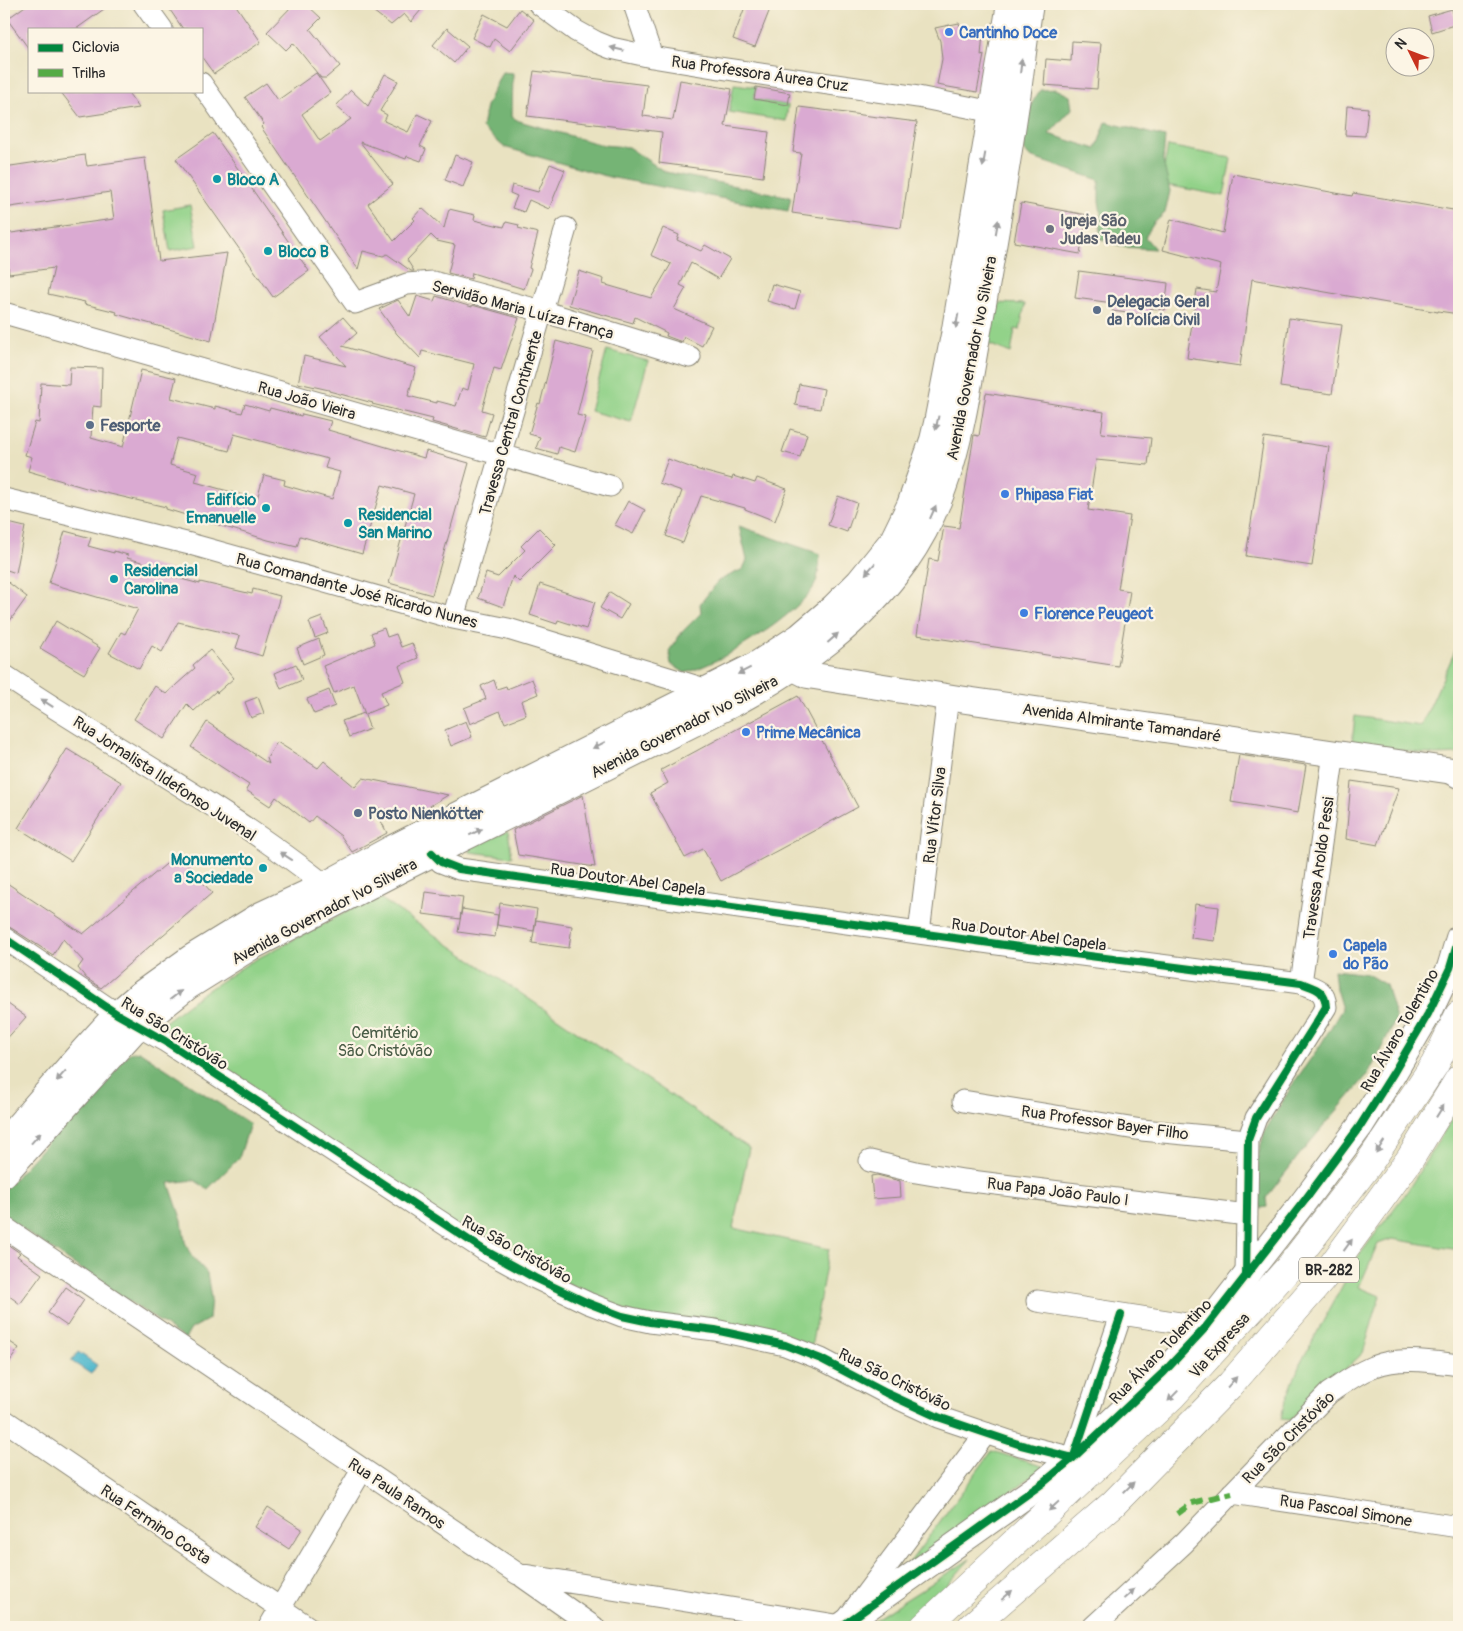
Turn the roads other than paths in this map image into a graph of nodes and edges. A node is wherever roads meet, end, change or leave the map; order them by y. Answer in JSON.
{"nodes":[{"id":1,"x":144,"y":4,"type":"edge"},
{"id":2,"x":539,"y":4,"type":"edge"},
{"id":3,"x":634,"y":4,"type":"edge"},
{"id":4,"x":1010,"y":4,"type":"edge"},
{"id":5,"x":1030,"y":4,"type":"edge"},
{"id":6,"x":161,"y":28,"type":"edge"},
{"id":7,"x":652,"y":57,"type":"junction"},
{"id":8,"x":202,"y":84,"type":"edge"},
{"id":9,"x":993,"y":112,"type":"junction"},
{"id":10,"x":566,"y":228,"type":"dead end"},
{"id":11,"x":542,"y":311,"type":"junction"},
{"id":12,"x":4,"y":313,"type":"edge"},
{"id":13,"x":690,"y":357,"type":"dead end"},
{"id":14,"x":958,"y":377,"type":"junction"},
{"id":15,"x":500,"y":455,"type":"junction"},
{"id":16,"x":610,"y":486,"type":"dead end"},
{"id":17,"x":4,"y":499,"type":"edge"},
{"id":18,"x":453,"y":618,"type":"junction"},
{"id":19,"x":794,"y":668,"type":"junction"},
{"id":20,"x":4,"y":675,"type":"edge"},
{"id":21,"x":708,"y":690,"type":"junction"},
{"id":22,"x":948,"y":697,"type":"junction"},
{"id":23,"x":1334,"y":753,"type":"junction"},
{"id":24,"x":1457,"y":771,"type":"edge"},
{"id":25,"x":428,"y":843,"type":"junction"},
{"id":26,"x":325,"y":885,"type":"junction"},
{"id":27,"x":919,"y":933,"type":"junction"},
{"id":28,"x":4,"y":938,"type":"edge"},
{"id":29,"x":1459,"y":938,"type":"edge"},
{"id":30,"x":1301,"y":983,"type":"junction"},
{"id":31,"x":1459,"y":1015,"type":"edge"},
{"id":32,"x":128,"y":1020,"type":"junction"},
{"id":33,"x":93,"y":1058,"type":"junction"},
{"id":34,"x":1459,"y":1079,"type":"edge"},
{"id":35,"x":963,"y":1101,"type":"dead end"},
{"id":36,"x":1248,"y":1140,"type":"junction"},
{"id":37,"x":4,"y":1142,"type":"edge"},
{"id":38,"x":870,"y":1161,"type":"dead end"},
{"id":39,"x":4,"y":1174,"type":"edge"},
{"id":40,"x":1247,"y":1215,"type":"junction"},
{"id":41,"x":4,"y":1227,"type":"edge"},
{"id":42,"x":1246,"y":1276,"type":"junction"},
{"id":43,"x":1037,"y":1301,"type":"dead end"},
{"id":44,"x":1121,"y":1314,"type":"junction"},
{"id":45,"x":1206,"y":1327,"type":"junction"},
{"id":46,"x":1459,"y":1365,"type":"edge"},
{"id":47,"x":4,"y":1420,"type":"edge"},
{"id":48,"x":986,"y":1434,"type":"junction"},
{"id":49,"x":1073,"y":1458,"type":"junction"},
{"id":50,"x":362,"y":1470,"type":"junction"},
{"id":51,"x":1232,"y":1492,"type":"junction"},
{"id":52,"x":1459,"y":1527,"type":"edge"},
{"id":53,"x":518,"y":1574,"type":"junction"},
{"id":54,"x":280,"y":1608,"type":"junction"},
{"id":55,"x":269,"y":1627,"type":"edge"},
{"id":56,"x":308,"y":1627,"type":"edge"},
{"id":57,"x":594,"y":1627,"type":"edge"},
{"id":58,"x":841,"y":1627,"type":"edge"},
{"id":59,"x":924,"y":1627,"type":"edge"},
{"id":60,"x":971,"y":1627,"type":"edge"},
{"id":61,"x":1094,"y":1627,"type":"edge"}],
"edges":[{"from":1,"to":6,"type":"street"},
{"from":7,"to":2,"type":"street","name":"Rua Professora Áurea Cruz","one_way":true},
{"from":3,"to":7,"type":"street"},
{"from":4,"to":9,"type":"main road","name":"Avenida Governador Ivo Silveira"},
{"from":14,"to":5,"type":"main road","name":"Avenida Governador Ivo Silveira","one_way":true},
{"from":7,"to":9,"type":"street","name":"Rua Professora Áurea Cruz"},
{"from":8,"to":11,"type":"street","name":"Servidão Maria Luíza França"},
{"from":9,"to":14,"type":"main road","name":"Avenida Governador Ivo Silveira","one_way":true},
{"from":10,"to":11,"type":"street","name":"Travessa Central Continente"},
{"from":11,"to":13,"type":"street","name":"Servidão Maria Luíza França"},
{"from":11,"to":15,"type":"street","name":"Travessa Central Continente"},
{"from":12,"to":15,"type":"street","name":"Rua João Vieira"},
{"from":19,"to":14,"type":"main road","name":"Avenida Governador Ivo Silveira","one_way":true},
{"from":14,"to":21,"type":"main road","name":"Avenida Governador Ivo Silveira","one_way":true},
{"from":15,"to":16,"type":"street","name":"Rua João Vieira"},
{"from":15,"to":18,"type":"street","name":"Travessa Central Continente"},
{"from":17,"to":18,"type":"street","name":"Rua Comandante José Ricardo Nunes"},
{"from":18,"to":21,"type":"street","name":"Rua Comandante José Ricardo Nunes"},
{"from":19,"to":22,"type":"main road","name":"Avenida Almirante Tamandaré"},
{"from":25,"to":19,"type":"main road","name":"Avenida Governador Ivo Silveira","one_way":true},
{"from":26,"to":20,"type":"street","name":"Rua Jornalista Ildefonso Juvenal","one_way":true},
{"from":21,"to":25,"type":"main road","name":"Avenida Governador Ivo Silveira","one_way":true},
{"from":22,"to":23,"type":"main road","name":"Avenida Almirante Tamandaré"},
{"from":22,"to":27,"type":"street","name":"Rua Vítor Silva"},
{"from":23,"to":24,"type":"main road","name":"Avenida Almirante Tamandaré"},
{"from":23,"to":30,"type":"street","name":"Travessa Aroldo Pessi"},
{"from":25,"to":26,"type":"main road","name":"Avenida Governador Ivo Silveira"},
{"from":25,"to":27,"type":"street","name":"Rua Doutor Abel Capela"},
{"from":32,"to":25,"type":"main road","name":"Avenida Governador Ivo Silveira","one_way":true},
{"from":26,"to":32,"type":"main road","name":"Avenida Governador Ivo Silveira"},
{"from":27,"to":30,"type":"street","name":"Rua Doutor Abel Capela"},
{"from":28,"to":32,"type":"street","name":"Rua São Cristóvão"},
{"from":29,"to":42,"type":"main road","name":"Rua Álvaro Tolentino"},
{"from":30,"to":36,"type":"street","name":"Rua Doutor Abel Capela"},
{"from":31,"to":59,"type":"highway","name":"Via Expressa","number":"BR-282","one_way":true},
{"from":32,"to":33,"type":"main road","name":"Avenida Governador Ivo Silveira"},
{"from":32,"to":48,"type":"street","name":"Rua São Cristóvão"},
{"from":33,"to":37,"type":"main road","name":"Avenida Governador Ivo Silveira","one_way":true},
{"from":39,"to":33,"type":"main road","name":"Avenida Governador Ivo Silveira","one_way":true},
{"from":60,"to":34,"type":"highway","number":"BR-282","one_way":true},
{"from":35,"to":36,"type":"street","name":"Rua Professor Bayer Filho"},
{"from":36,"to":40,"type":"street","name":"Rua Doutor Abel Capela"},
{"from":38,"to":40,"type":"street","name":"Rua Papa João Paulo I"},
{"from":40,"to":42,"type":"street","name":"Rua Doutor Abel Capela"},
{"from":41,"to":50,"type":"street","name":"Rua Paula Ramos"},
{"from":42,"to":45,"type":"main road","name":"Rua Álvaro Tolentino"},
{"from":43,"to":44,"type":"street"},
{"from":44,"to":45,"type":"street"},
{"from":44,"to":49,"type":"street"},
{"from":45,"to":49,"type":"main road","name":"Rua Álvaro Tolentino"},
{"from":46,"to":51,"type":"street","name":"Rua São Cristóvão"},
{"from":47,"to":54,"type":"street","name":"Rua Fermino Costa"},
{"from":48,"to":49,"type":"street","name":"Rua São Cristóvão"},
{"from":48,"to":58,"type":"street"},
{"from":49,"to":58,"type":"main road","name":"Rua Álvaro Tolentino"},
{"from":50,"to":53,"type":"street","name":"Rua Paula Ramos"},
{"from":50,"to":54,"type":"street"},
{"from":51,"to":52,"type":"street","name":"Rua Pascoal Simone"},
{"from":61,"to":51,"type":"street","name":"Rua São Cristóvão","one_way":true},
{"from":53,"to":57,"type":"street"},
{"from":53,"to":58,"type":"street","name":"Rua Paula Ramos"},
{"from":54,"to":55,"type":"street"},
{"from":54,"to":56,"type":"street","name":"Rua Fermino Costa"}]}
